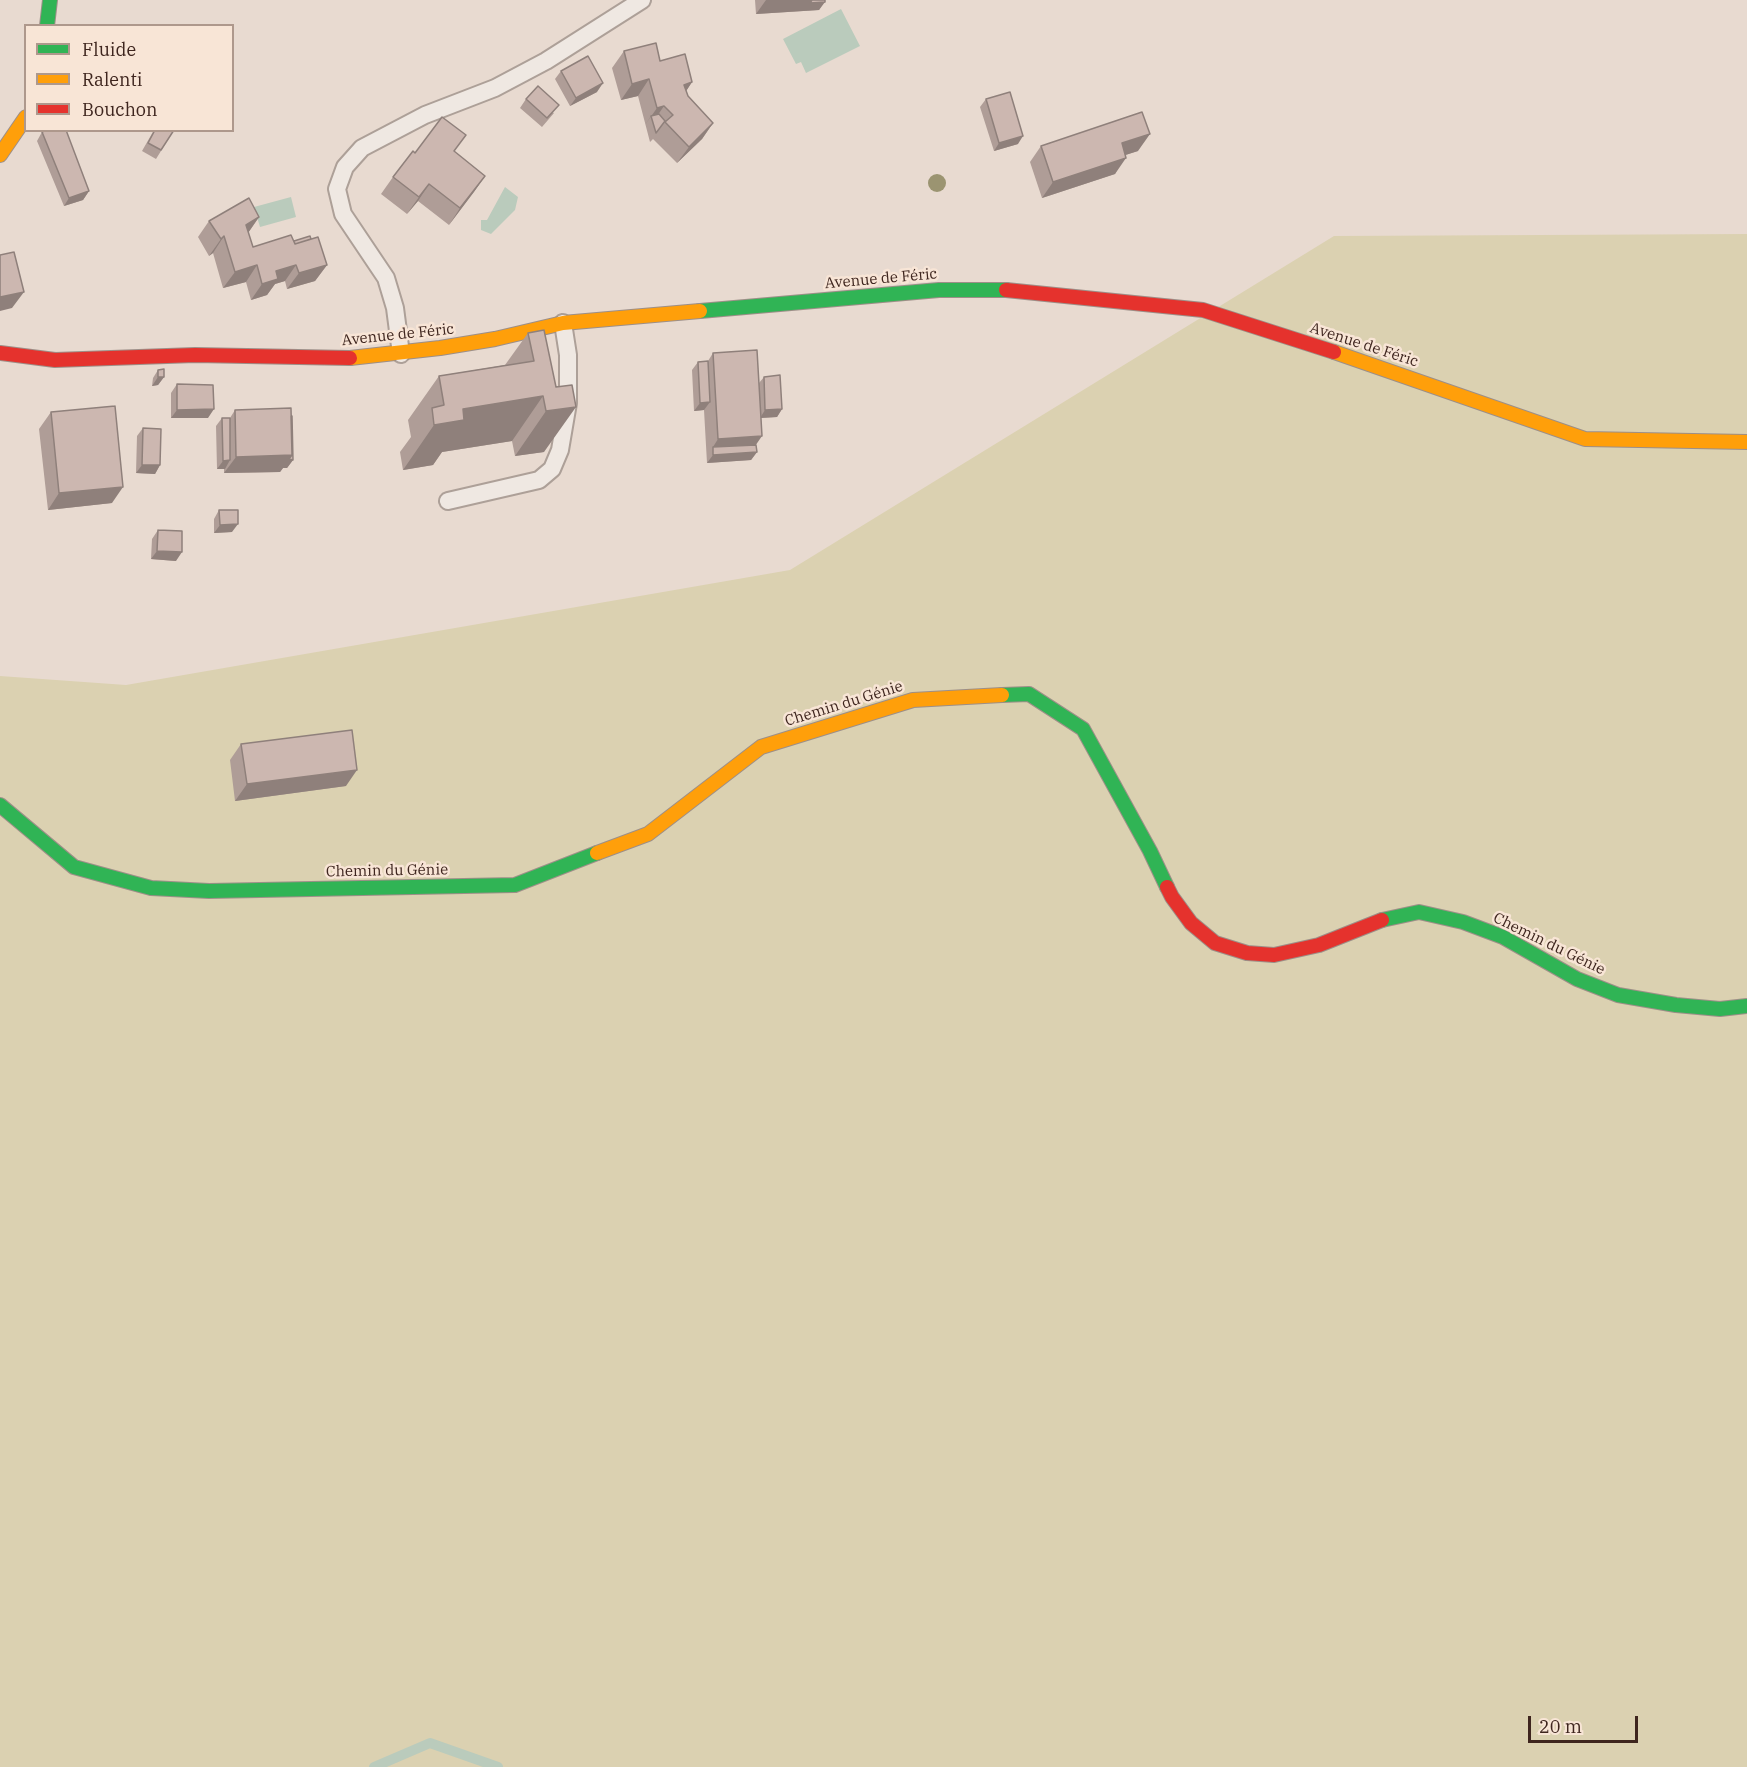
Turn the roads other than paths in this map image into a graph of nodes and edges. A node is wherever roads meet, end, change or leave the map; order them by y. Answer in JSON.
{"nodes":[{"id":1,"x":50,"y":0,"type":"edge"},
{"id":2,"x":642,"y":0,"type":"edge"},
{"id":3,"x":47,"y":24,"type":"edge"},
{"id":4,"x":24,"y":120,"type":"edge"},
{"id":5,"x":0,"y":155,"type":"edge"},
{"id":6,"x":563,"y":323,"type":"junction"},
{"id":7,"x":0,"y":353,"type":"edge"},
{"id":8,"x":401,"y":354,"type":"junction"},
{"id":9,"x":1747,"y":442,"type":"edge"},
{"id":10,"x":448,"y":501,"type":"dead end"},
{"id":11,"x":0,"y":805,"type":"edge"},
{"id":12,"x":1747,"y":1006,"type":"edge"}],
"edges":[{"from":1,"to":3,"type":"street"},
{"from":2,"to":8,"type":"lane"},
{"from":4,"to":5,"type":"street"},
{"from":6,"to":8,"type":"street","name":"Avenue de Féric"},
{"from":6,"to":9,"type":"street","name":"Avenue de Féric"},
{"from":6,"to":10,"type":"lane"},
{"from":7,"to":8,"type":"street","name":"Avenue de Féric"},
{"from":11,"to":12,"type":"street","name":"Chemin du Génie"}]}
